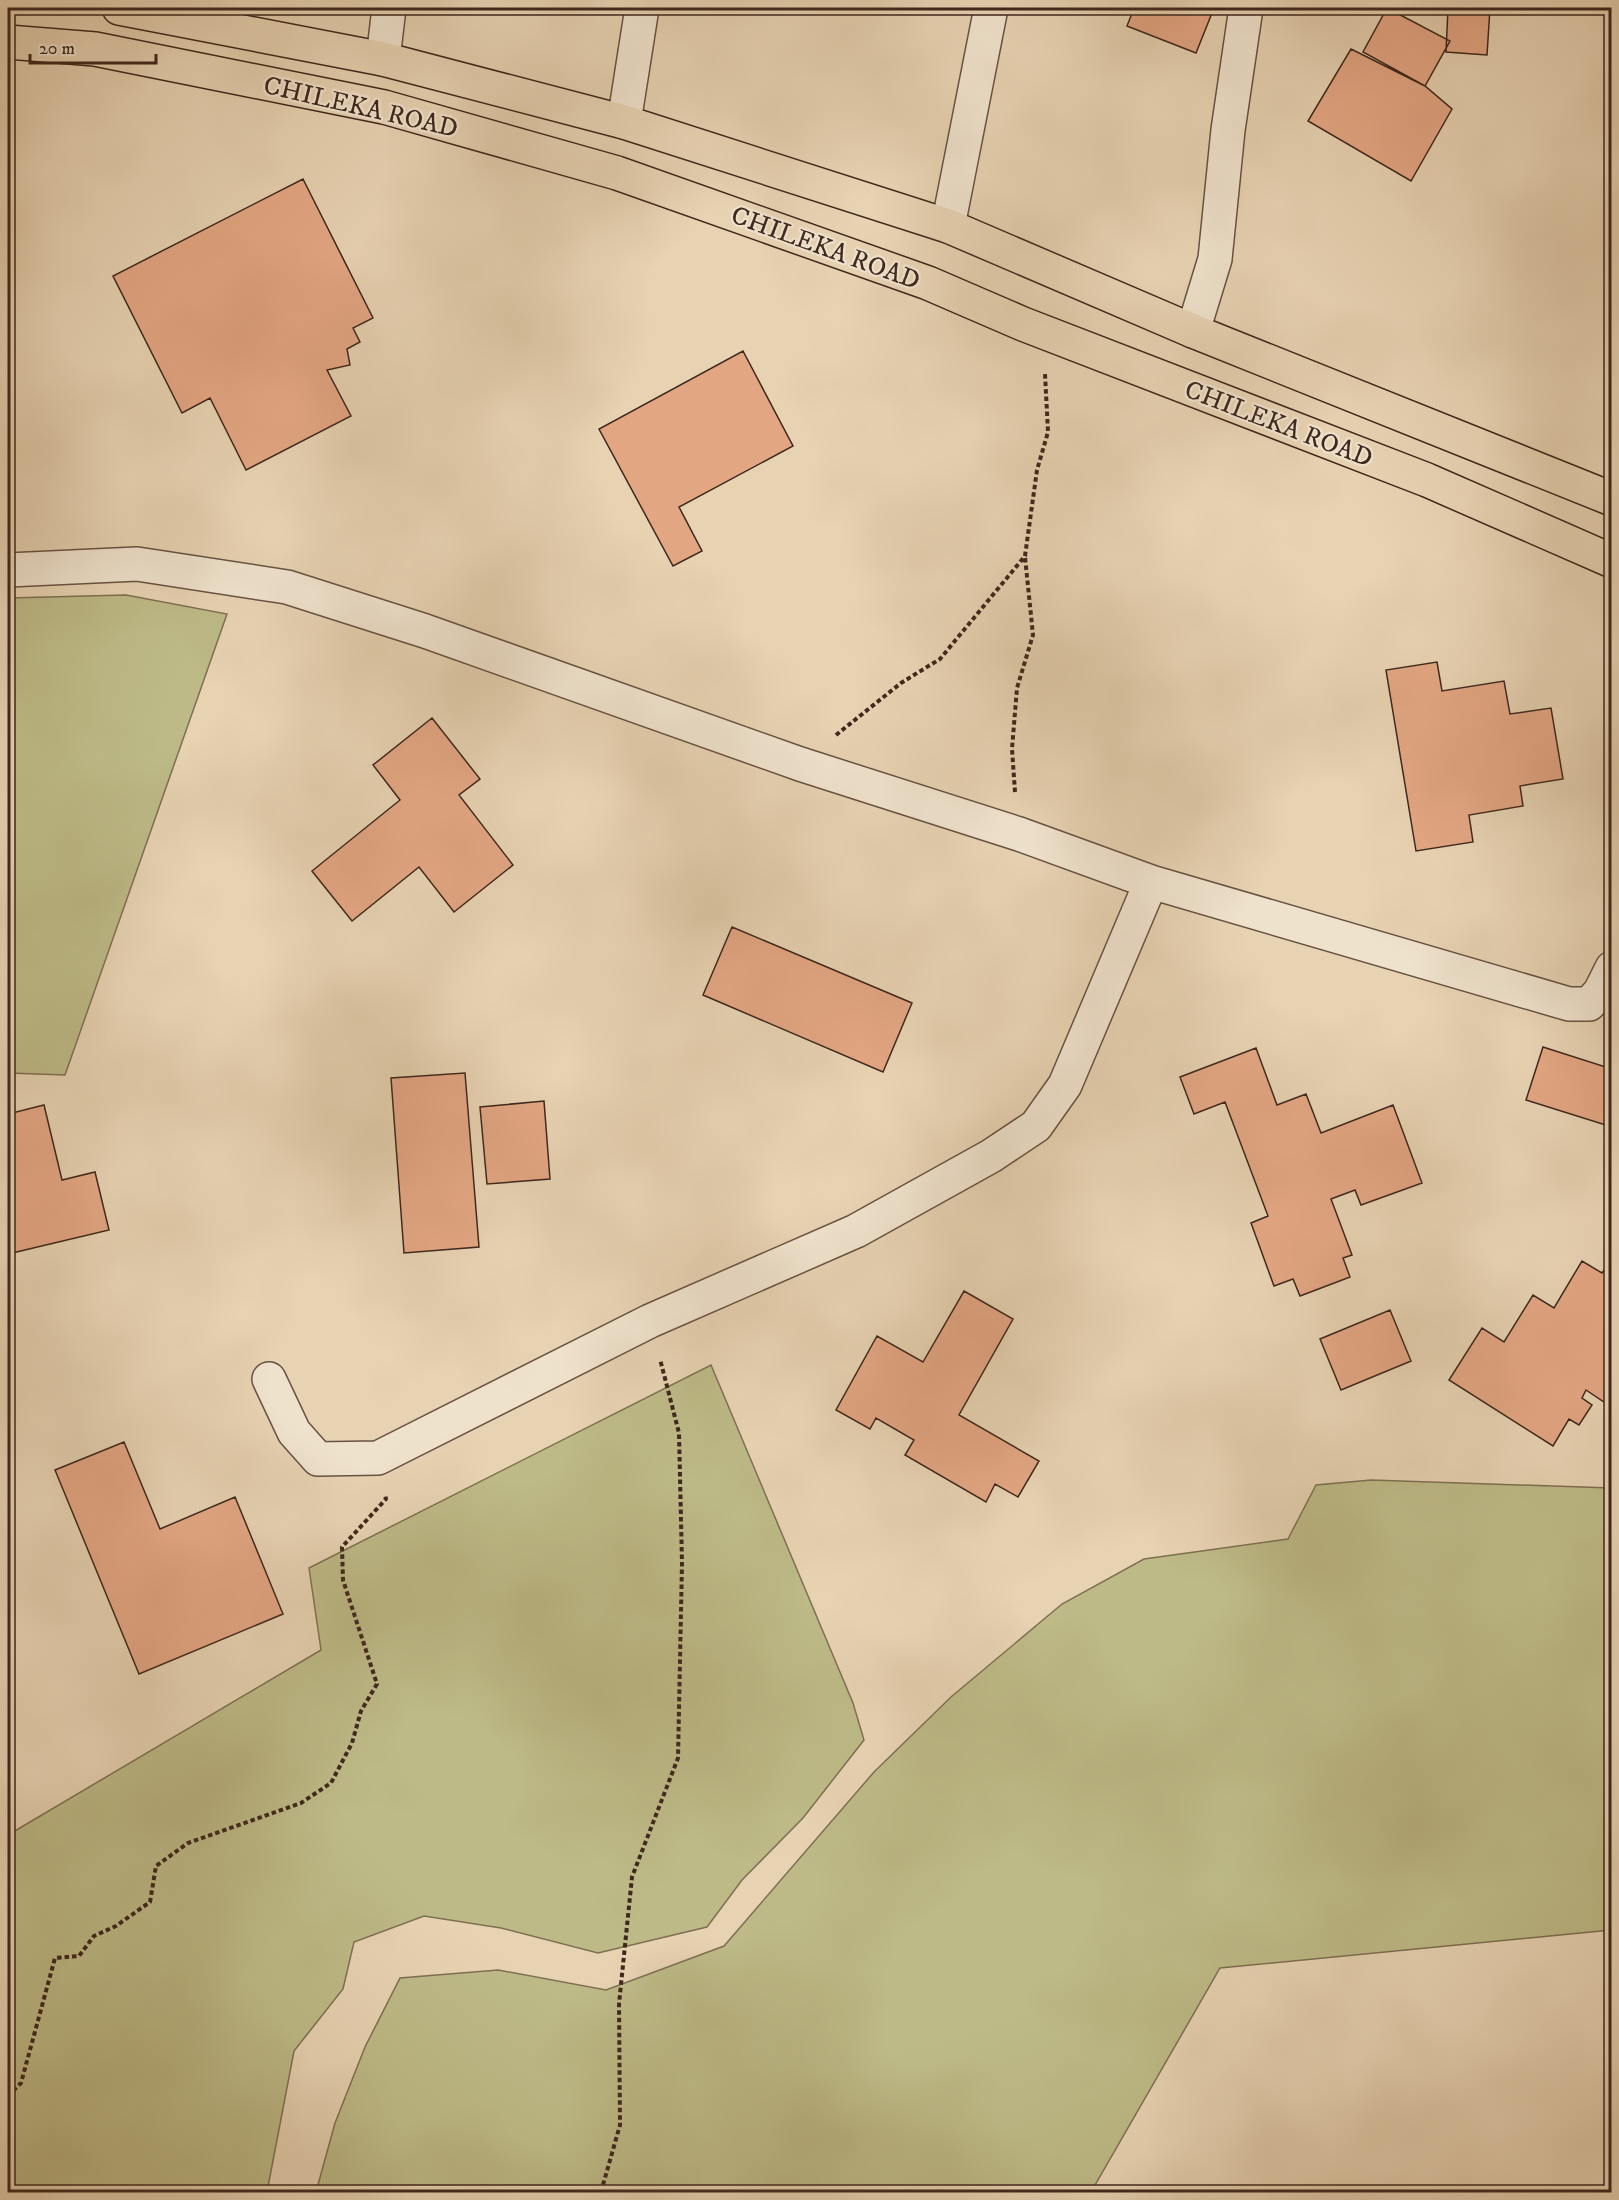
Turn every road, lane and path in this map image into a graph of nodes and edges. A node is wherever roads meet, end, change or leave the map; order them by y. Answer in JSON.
{"nodes":[{"id":1,"x":119,"y":8,"type":"edge"},
{"id":2,"x":389,"y":8,"type":"edge"},
{"id":3,"x":642,"y":8,"type":"edge"},
{"id":4,"x":991,"y":8,"type":"edge"},
{"id":5,"x":1246,"y":8,"type":"edge"},
{"id":6,"x":8,"y":42,"type":"edge"},
{"id":7,"x":383,"y":59,"type":"junction"},
{"id":8,"x":624,"y":122,"type":"junction"},
{"id":9,"x":948,"y":226,"type":"junction"},
{"id":10,"x":1023,"y":324,"type":"junction"},
{"id":11,"x":1193,"y":331,"type":"junction"},
{"id":12,"x":1611,"y":499,"type":"edge"},
{"id":13,"x":1025,"y":556,"type":"junction"},
{"id":14,"x":1611,"y":561,"type":"edge"},
{"id":15,"x":8,"y":570,"type":"edge"},
{"id":16,"x":800,"y":764,"type":"junction"},
{"id":17,"x":1019,"y":834,"type":"junction"},
{"id":18,"x":1151,"y":882,"type":"junction"},
{"id":19,"x":1611,"y":968,"type":"edge"},
{"id":20,"x":650,"y":1321,"type":"junction"},
{"id":21,"x":269,"y":1378,"type":"dead end"},
{"id":22,"x":378,"y":1458,"type":"junction"},
{"id":23,"x":8,"y":2096,"type":"edge"},
{"id":24,"x":601,"y":2193,"type":"edge"}],
"edges":[{"from":1,"to":7,"type":"highway","name":"CHILEKA ROAD"},
{"from":2,"to":7,"type":"street"},
{"from":3,"to":8,"type":"street"},
{"from":4,"to":9,"type":"street"},
{"from":5,"to":11,"type":"street"},
{"from":6,"to":10,"type":"highway","name":"CHILEKA ROAD"},
{"from":7,"to":8,"type":"highway","name":"CHILEKA ROAD"},
{"from":8,"to":9,"type":"highway","name":"CHILEKA ROAD"},
{"from":9,"to":11,"type":"highway","name":"CHILEKA ROAD"},
{"from":10,"to":13,"type":"path"},
{"from":10,"to":14,"type":"highway","name":"CHILEKA ROAD"},
{"from":11,"to":12,"type":"highway","name":"CHILEKA ROAD"},
{"from":13,"to":16,"type":"path"},
{"from":13,"to":17,"type":"path"},
{"from":15,"to":16,"type":"street"},
{"from":16,"to":17,"type":"street"},
{"from":17,"to":18,"type":"street"},
{"from":18,"to":19,"type":"street"},
{"from":18,"to":20,"type":"street"},
{"from":20,"to":22,"type":"street"},
{"from":20,"to":24,"type":"path"},
{"from":21,"to":22,"type":"street"},
{"from":22,"to":23,"type":"path"}]}
